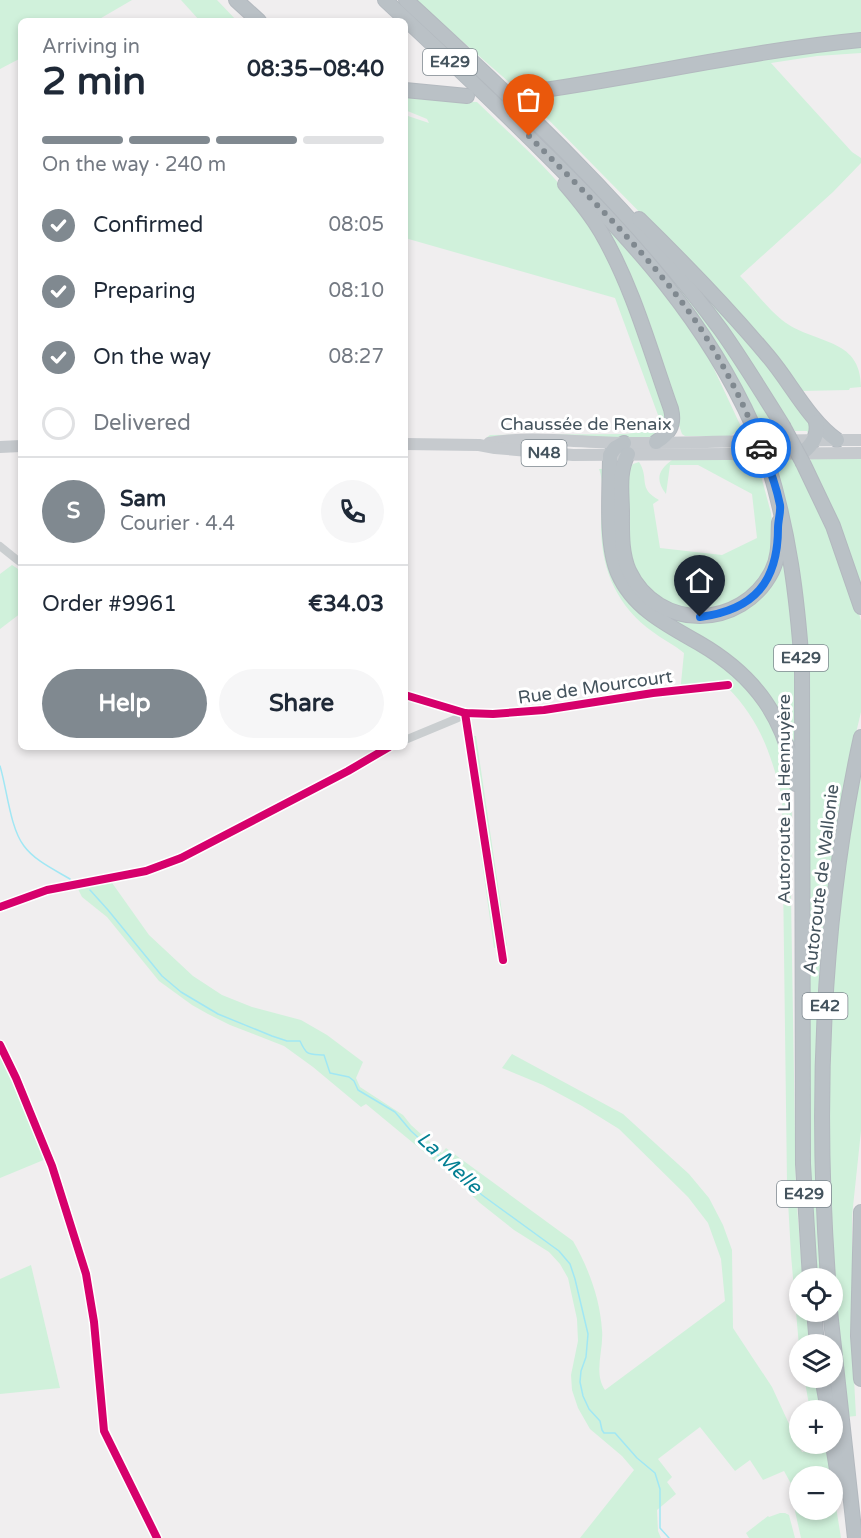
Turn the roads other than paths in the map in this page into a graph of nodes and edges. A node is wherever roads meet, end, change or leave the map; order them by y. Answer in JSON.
{"nodes":[{"id":1,"x":236,"y":0,"type":"edge"},
{"id":2,"x":385,"y":0,"type":"edge"},
{"id":3,"x":406,"y":0,"type":"edge"},
{"id":4,"x":256,"y":18,"type":"edge"},
{"id":5,"x":404,"y":18,"type":"edge"},
{"id":6,"x":408,"y":22,"type":"edge"},
{"id":7,"x":861,"y":40,"type":"edge"},
{"id":8,"x":408,"y":90,"type":"edge"},
{"id":9,"x":523,"y":93,"type":"dead end"},
{"id":10,"x":467,"y":96,"type":"dead end"},
{"id":11,"x":515,"y":123,"type":"junction"},
{"id":12,"x":572,"y":160,"type":"junction"},
{"id":13,"x":816,"y":422,"type":"junction"},
{"id":14,"x":814,"y":439,"type":"junction"},
{"id":15,"x":837,"y":440,"type":"junction"},
{"id":16,"x":861,"y":440,"type":"edge"},
{"id":17,"x":656,"y":442,"type":"junction"},
{"id":18,"x":408,"y":444,"type":"edge"},
{"id":19,"x":479,"y":445,"type":"junction"},
{"id":20,"x":18,"y":446,"type":"edge"},
{"id":21,"x":0,"y":447,"type":"edge"},
{"id":22,"x":626,"y":449,"type":"junction"},
{"id":23,"x":861,"y":453,"type":"edge"},
{"id":24,"x":609,"y":455,"type":"junction"},
{"id":25,"x":802,"y":458,"type":"junction"},
{"id":26,"x":781,"y":508,"type":"junction"},
{"id":27,"x":0,"y":546,"type":"edge"},
{"id":28,"x":18,"y":561,"type":"edge"},
{"id":29,"x":861,"y":607,"type":"edge"},
{"id":30,"x":728,"y":685,"type":"dead end"},
{"id":31,"x":408,"y":696,"type":"edge"},
{"id":32,"x":465,"y":713,"type":"junction"},
{"id":33,"x":861,"y":737,"type":"edge"},
{"id":34,"x":408,"y":739,"type":"edge"},
{"id":35,"x":384,"y":750,"type":"edge"},
{"id":36,"x":803,"y":810,"type":"junction"},
{"id":37,"x":0,"y":907,"type":"edge"},
{"id":38,"x":503,"y":960,"type":"dead end"},
{"id":39,"x":0,"y":1045,"type":"edge"},
{"id":40,"x":861,"y":1212,"type":"edge"},
{"id":41,"x":809,"y":1268,"type":"edge"},
{"id":42,"x":828,"y":1268,"type":"edge"},
{"id":43,"x":831,"y":1322,"type":"edge"},
{"id":44,"x":861,"y":1379,"type":"edge"},
{"id":45,"x":835,"y":1454,"type":"edge"},
{"id":46,"x":158,"y":1538,"type":"edge"},
{"id":47,"x":849,"y":1538,"type":"edge"},
{"id":48,"x":855,"y":1538,"type":"edge"}],
"edges":[{"from":1,"to":4,"type":"highway"},
{"from":2,"to":5,"type":"highway","name":"Autoroute La Hennuyère","number":"E429"},
{"from":3,"to":12,"type":"highway","number":"E429"},
{"from":6,"to":11,"type":"highway","name":"Autoroute La Hennuyère","number":"E429"},
{"from":7,"to":9,"type":"highway"},
{"from":8,"to":10,"type":"highway"},
{"from":11,"to":17,"type":"highway"},
{"from":11,"to":26,"type":"highway","name":"Autoroute La Hennuyère","number":"E429","bridge":true},
{"from":12,"to":13,"type":"highway"},
{"from":12,"to":25,"type":"highway","number":"E429","bridge":true},
{"from":13,"to":14,"type":"highway"},
{"from":13,"to":15,"type":"highway"},
{"from":14,"to":15,"type":"main road","name":"Chaussée de Renaix","number":"N48"},
{"from":14,"to":17,"type":"main road","name":"Chaussée de Renaix","number":"N48"},
{"from":14,"to":25,"type":"highway"},
{"from":15,"to":16,"type":"main road","name":"Chaussée de Renaix","number":"N48"},
{"from":17,"to":22,"type":"main road","name":"Chaussée de Renaix","number":"N48"},
{"from":18,"to":19,"type":"main road","number":"N48"},
{"from":19,"to":22,"type":"main road","name":"Chaussée de Renaix","number":"N48"},
{"from":19,"to":24,"type":"main road","name":"Chaussée de Renaix","number":"N48"},
{"from":20,"to":21,"type":"main road"},
{"from":22,"to":24,"type":"highway"},
{"from":22,"to":25,"type":"main road","name":"Chaussée de Renaix","number":"N48"},
{"from":22,"to":26,"type":"highway"},
{"from":23,"to":25,"type":"main road","name":"Chaussée de Renaix","number":"N48"},
{"from":24,"to":36,"type":"highway"},
{"from":25,"to":29,"type":"highway","number":"E429"},
{"from":26,"to":36,"type":"highway","name":"Autoroute La Hennuyère","number":"E429"},
{"from":27,"to":28,"type":"street"},
{"from":30,"to":32,"type":"street","name":"Rue de Mourcourt"},
{"from":31,"to":32,"type":"street"},
{"from":32,"to":34,"type":"street"},
{"from":32,"to":38,"type":"street"},
{"from":33,"to":42,"type":"highway","name":"Autoroute de Wallonie","number":"E42"},
{"from":35,"to":37,"type":"street"},
{"from":36,"to":41,"type":"highway","name":"Autoroute La Hennuyère","number":"E429"},
{"from":39,"to":46,"type":"street"},
{"from":40,"to":44,"type":"highway"},
{"from":43,"to":48,"type":"highway"},
{"from":45,"to":47,"type":"highway"}]}
